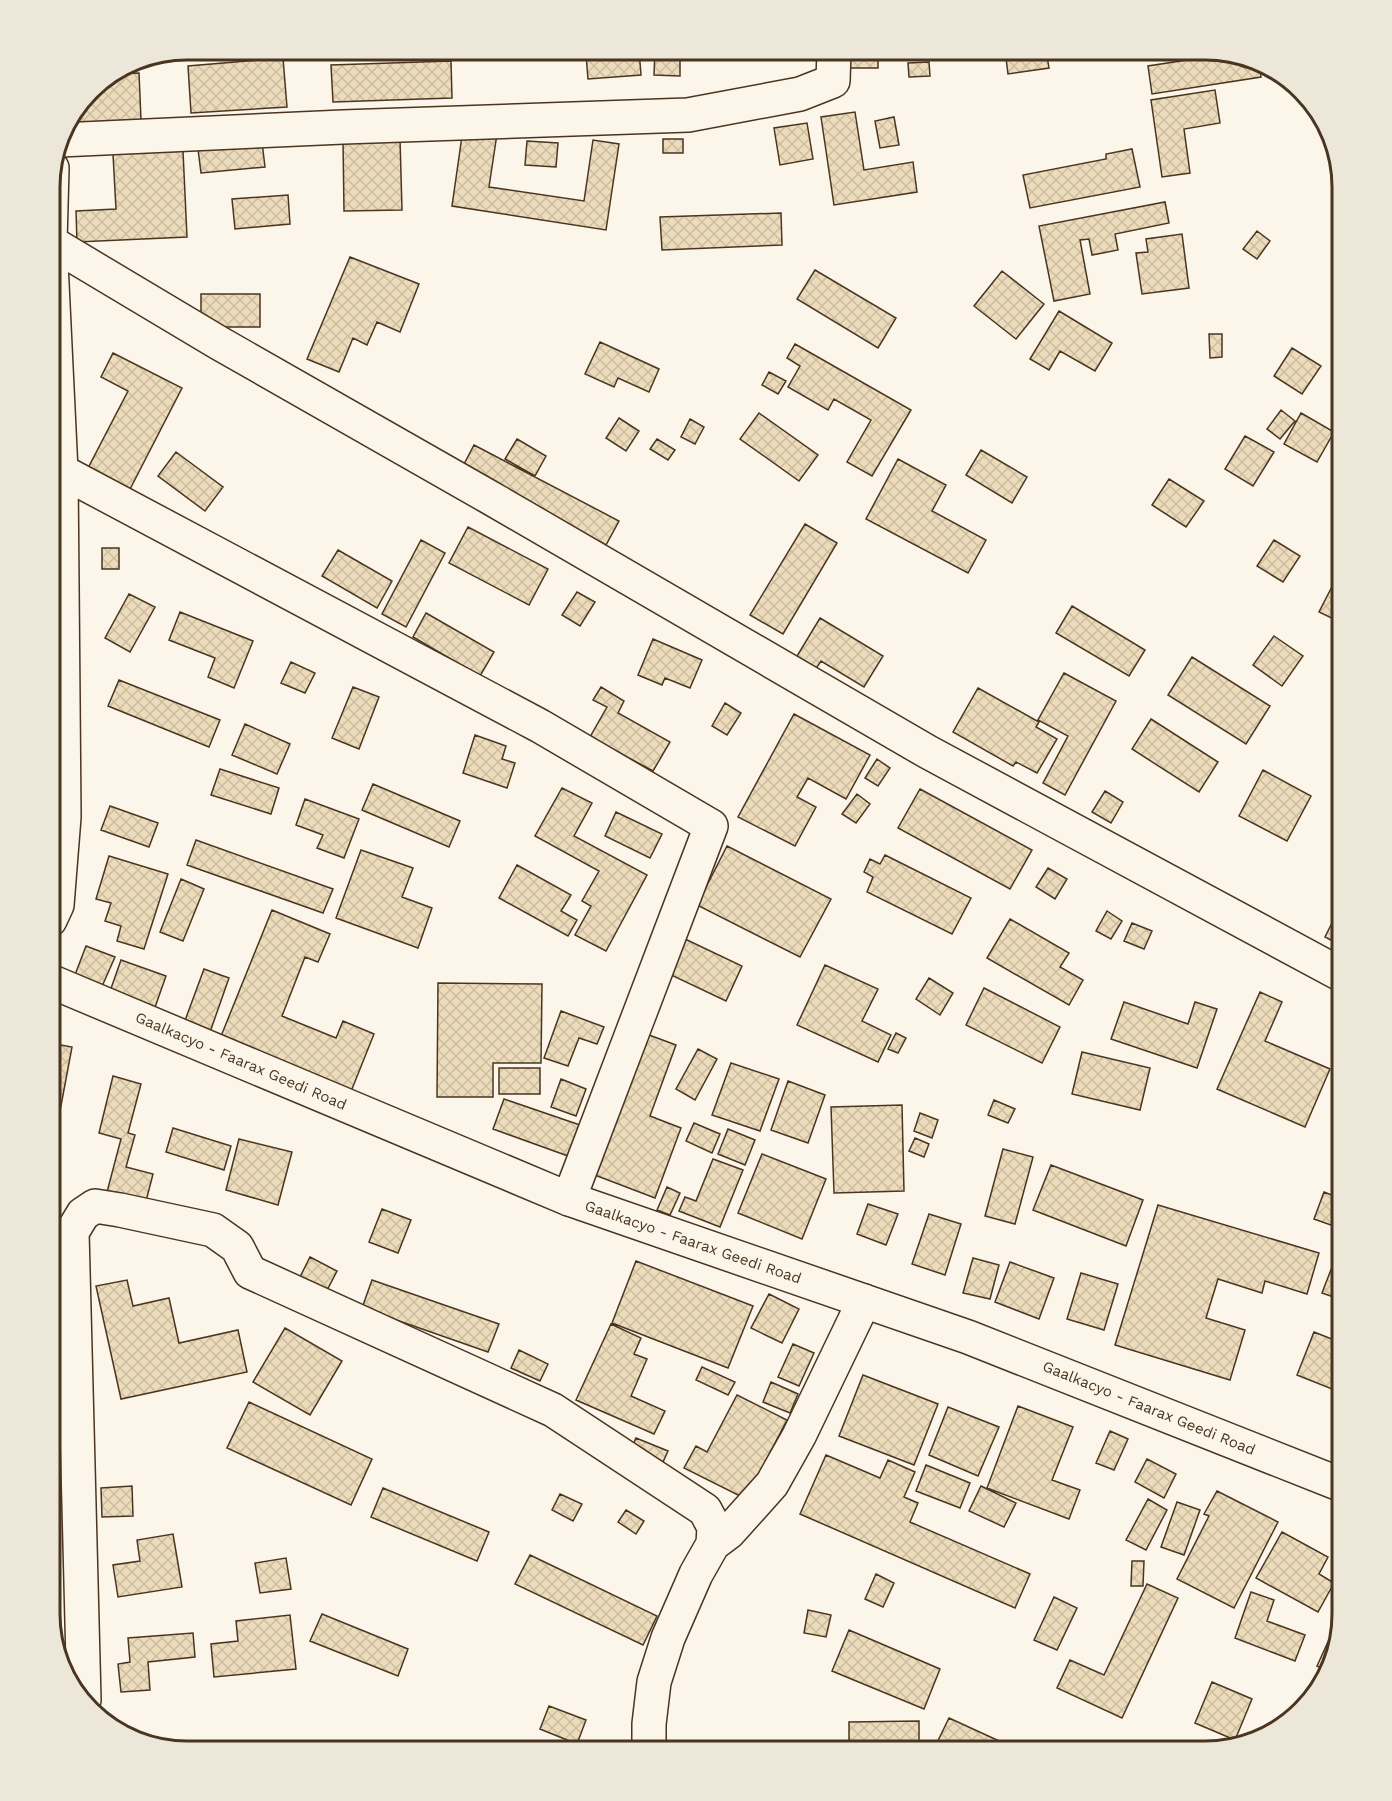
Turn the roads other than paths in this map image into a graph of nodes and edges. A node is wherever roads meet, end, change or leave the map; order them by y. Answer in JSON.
{"nodes":[{"id":1,"x":834,"y":60,"type":"edge"},
{"id":2,"x":70,"y":140,"type":"edge"},
{"id":3,"x":60,"y":248,"type":"edge"},
{"id":4,"x":60,"y":469,"type":"edge"},
{"id":5,"x":1332,"y":970,"type":"edge"},
{"id":6,"x":60,"y":985,"type":"edge"},
{"id":7,"x":569,"y":1199,"type":"junction"},
{"id":8,"x":864,"y":1301,"type":"junction"},
{"id":9,"x":1332,"y":1481,"type":"edge"},
{"id":10,"x":713,"y":1544,"type":"junction"},
{"id":11,"x":84,"y":1687,"type":"edge"},
{"id":12,"x":649,"y":1741,"type":"edge"}],
"edges":[{"from":1,"to":2,"type":"street"},
{"from":3,"to":5,"type":"street"},
{"from":4,"to":7,"type":"street"},
{"from":6,"to":7,"type":"street","name":"Gaalkacyo - Faarax Geedi Road"},
{"from":7,"to":8,"type":"street","name":"Gaalkacyo - Faarax Geedi Road"},
{"from":8,"to":9,"type":"street","name":"Gaalkacyo - Faarax Geedi Road"},
{"from":8,"to":10,"type":"street"},
{"from":10,"to":11,"type":"street"},
{"from":10,"to":12,"type":"street"}]}
